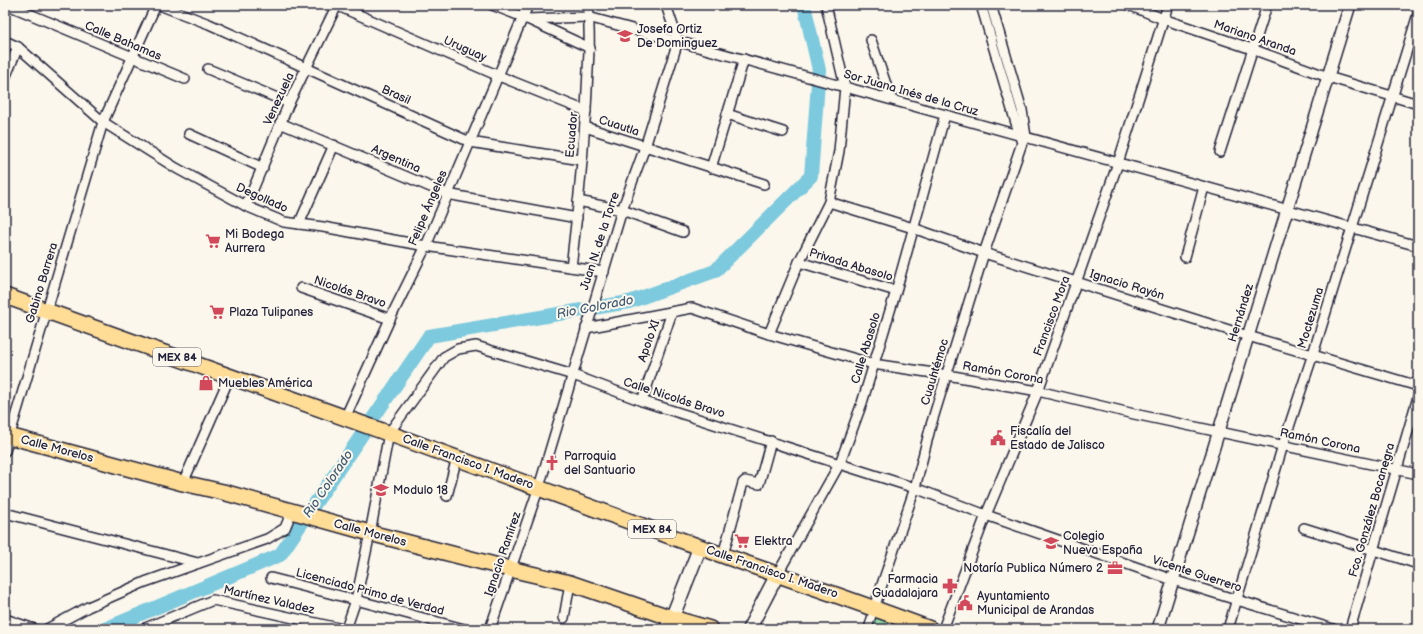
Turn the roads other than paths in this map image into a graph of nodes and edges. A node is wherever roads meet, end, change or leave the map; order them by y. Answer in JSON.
{"nodes":[{"id":1,"x":8,"y":5,"type":"edge"},
{"id":2,"x":156,"y":5,"type":"edge"},
{"id":3,"x":159,"y":5,"type":"edge"},
{"id":4,"x":336,"y":5,"type":"edge"},
{"id":5,"x":492,"y":5,"type":"edge"},
{"id":6,"x":528,"y":5,"type":"edge"},
{"id":7,"x":589,"y":5,"type":"edge"},
{"id":8,"x":666,"y":5,"type":"edge"},
{"id":9,"x":826,"y":5,"type":"edge"},
{"id":10,"x":981,"y":5,"type":"edge"},
{"id":11,"x":991,"y":5,"type":"edge"},
{"id":12,"x":1129,"y":5,"type":"edge"},
{"id":13,"x":1168,"y":5,"type":"edge"},
{"id":14,"x":1267,"y":5,"type":"edge"},
{"id":15,"x":1350,"y":5,"type":"edge"},
{"id":16,"x":1418,"y":14,"type":"edge"},
{"id":17,"x":588,"y":17,"type":"junction"},
{"id":18,"x":524,"y":18,"type":"junction"},
{"id":19,"x":1163,"y":19,"type":"junction"},
{"id":20,"x":872,"y":40,"type":"dead end"},
{"id":21,"x":5,"y":41,"type":"edge"},
{"id":22,"x":678,"y":41,"type":"junction"},
{"id":23,"x":18,"y":47,"type":"junction"},
{"id":24,"x":590,"y":48,"type":"junction"},
{"id":25,"x":1252,"y":49,"type":"junction"},
{"id":26,"x":133,"y":58,"type":"junction"},
{"id":27,"x":744,"y":59,"type":"junction"},
{"id":28,"x":306,"y":68,"type":"junction"},
{"id":29,"x":208,"y":69,"type":"dead end"},
{"id":30,"x":499,"y":76,"type":"junction"},
{"id":31,"x":1328,"y":77,"type":"junction"},
{"id":32,"x":5,"y":78,"type":"edge"},
{"id":33,"x":185,"y":79,"type":"dead end"},
{"id":34,"x":843,"y":86,"type":"junction"},
{"id":35,"x":1392,"y":96,"type":"junction"},
{"id":36,"x":891,"y":99,"type":"junction"},
{"id":37,"x":289,"y":103,"type":"junction"},
{"id":38,"x":1418,"y":104,"type":"edge"},
{"id":39,"x":586,"y":111,"type":"junction"},
{"id":40,"x":727,"y":114,"type":"junction"},
{"id":41,"x":945,"y":115,"type":"junction"},
{"id":42,"x":103,"y":122,"type":"junction"},
{"id":43,"x":280,"y":123,"type":"junction"},
{"id":44,"x":585,"y":127,"type":"junction"},
{"id":45,"x":783,"y":132,"type":"dead end"},
{"id":46,"x":189,"y":134,"type":"dead end"},
{"id":47,"x":1022,"y":138,"type":"junction"},
{"id":48,"x":470,"y":142,"type":"junction"},
{"id":49,"x":334,"y":145,"type":"junction"},
{"id":50,"x":645,"y":147,"type":"junction"},
{"id":51,"x":1220,"y":152,"type":"dead end"},
{"id":52,"x":581,"y":160,"type":"junction"},
{"id":53,"x":1118,"y":163,"type":"junction"},
{"id":54,"x":263,"y":168,"type":"junction"},
{"id":55,"x":711,"y":168,"type":"junction"},
{"id":56,"x":764,"y":184,"type":"dead end"},
{"id":57,"x":1204,"y":187,"type":"junction"},
{"id":58,"x":447,"y":194,"type":"junction"},
{"id":59,"x":578,"y":201,"type":"junction"},
{"id":60,"x":829,"y":202,"type":"junction"},
{"id":61,"x":246,"y":206,"type":"junction"},
{"id":62,"x":622,"y":210,"type":"junction"},
{"id":63,"x":1287,"y":210,"type":"junction"},
{"id":64,"x":577,"y":218,"type":"junction"},
{"id":65,"x":299,"y":224,"type":"junction"},
{"id":66,"x":913,"y":228,"type":"junction"},
{"id":67,"x":1352,"y":228,"type":"junction"},
{"id":68,"x":683,"y":232,"type":"dead end"},
{"id":69,"x":426,"y":246,"type":"junction"},
{"id":70,"x":1418,"y":246,"type":"edge"},
{"id":71,"x":984,"y":253,"type":"junction"},
{"id":72,"x":1185,"y":257,"type":"dead end"},
{"id":73,"x":798,"y":262,"type":"junction"},
{"id":74,"x":570,"y":267,"type":"junction"},
{"id":75,"x":604,"y":272,"type":"junction"},
{"id":76,"x":1076,"y":282,"type":"junction"},
{"id":77,"x":301,"y":288,"type":"dead end"},
{"id":78,"x":896,"y":291,"type":"junction"},
{"id":79,"x":5,"y":296,"type":"edge"},
{"id":80,"x":46,"y":311,"type":"junction"},
{"id":81,"x":672,"y":312,"type":"junction"},
{"id":82,"x":390,"y":319,"type":"junction"},
{"id":83,"x":587,"y":324,"type":"junction"},
{"id":84,"x":769,"y":334,"type":"junction"},
{"id":85,"x":1248,"y":336,"type":"junction"},
{"id":86,"x":1313,"y":354,"type":"junction"},
{"id":87,"x":873,"y":364,"type":"junction"},
{"id":88,"x":573,"y":375,"type":"junction"},
{"id":89,"x":947,"y":375,"type":"junction"},
{"id":90,"x":230,"y":376,"type":"junction"},
{"id":91,"x":1418,"y":386,"type":"edge"},
{"id":92,"x":1038,"y":391,"type":"junction"},
{"id":93,"x":1418,"y":397,"type":"edge"},
{"id":94,"x":642,"y":401,"type":"junction"},
{"id":95,"x":347,"y":419,"type":"junction"},
{"id":96,"x":1218,"y":432,"type":"junction"},
{"id":97,"x":389,"y":433,"type":"junction"},
{"id":98,"x":7,"y":435,"type":"edge"},
{"id":99,"x":771,"y":441,"type":"junction"},
{"id":100,"x":1283,"y":445,"type":"junction"},
{"id":101,"x":5,"y":451,"type":"edge"},
{"id":102,"x":457,"y":457,"type":"junction"},
{"id":103,"x":840,"y":463,"type":"junction"},
{"id":104,"x":1397,"y":469,"type":"junction"},
{"id":105,"x":1418,"y":474,"type":"edge"},
{"id":106,"x":183,"y":483,"type":"junction"},
{"id":107,"x":539,"y":487,"type":"junction"},
{"id":108,"x":915,"y":488,"type":"junction"},
{"id":109,"x":447,"y":496,"type":"dead end"},
{"id":110,"x":5,"y":513,"type":"edge"},
{"id":111,"x":297,"y":513,"type":"junction"},
{"id":112,"x":986,"y":515,"type":"junction"},
{"id":113,"x":1304,"y":528,"type":"dead end"},
{"id":114,"x":370,"y":533,"type":"junction"},
{"id":115,"x":700,"y":547,"type":"junction"},
{"id":116,"x":1373,"y":550,"type":"junction"},
{"id":117,"x":723,"y":555,"type":"junction"},
{"id":118,"x":198,"y":563,"type":"junction"},
{"id":119,"x":1418,"y":564,"type":"edge"},
{"id":120,"x":510,"y":569,"type":"junction"},
{"id":121,"x":777,"y":575,"type":"junction"},
{"id":122,"x":271,"y":578,"type":"dead end"},
{"id":123,"x":1172,"y":580,"type":"junction"},
{"id":124,"x":570,"y":582,"type":"junction"},
{"id":125,"x":356,"y":600,"type":"junction"},
{"id":126,"x":1237,"y":600,"type":"junction"},
{"id":127,"x":874,"y":608,"type":"junction"},
{"id":128,"x":564,"y":618,"type":"dead end"},
{"id":129,"x":5,"y":619,"type":"edge"},
{"id":130,"x":669,"y":623,"type":"edge"},
{"id":131,"x":31,"y":629,"type":"edge"},
{"id":132,"x":47,"y":629,"type":"edge"},
{"id":133,"x":143,"y":629,"type":"edge"},
{"id":134,"x":344,"y":629,"type":"edge"},
{"id":135,"x":464,"y":629,"type":"edge"},
{"id":136,"x":490,"y":629,"type":"edge"},
{"id":137,"x":710,"y":629,"type":"edge"},
{"id":138,"x":749,"y":629,"type":"edge"},
{"id":139,"x":868,"y":629,"type":"edge"},
{"id":140,"x":930,"y":629,"type":"edge"},
{"id":141,"x":943,"y":629,"type":"edge"},
{"id":142,"x":1158,"y":629,"type":"edge"},
{"id":143,"x":1228,"y":629,"type":"edge"},
{"id":144,"x":1333,"y":629,"type":"edge"},
{"id":145,"x":1350,"y":629,"type":"edge"}],
"edges":[{"from":1,"to":26,"type":"street","name":"Calle Bahamas"},
{"from":2,"to":26,"type":"street","name":"Gabino Barrera"},
{"from":3,"to":28,"type":"street","name":"Brasil"},
{"from":4,"to":28,"type":"street","name":"Venezuela"},
{"from":4,"to":30,"type":"street","name":"Uruguay"},
{"from":5,"to":18,"type":"street"},
{"from":6,"to":18,"type":"street","name":"Felipe Ángeles"},
{"from":7,"to":17,"type":"street","name":"Ecuador"},
{"from":8,"to":22,"type":"street"},
{"from":9,"to":34,"type":"street"},
{"from":10,"to":47,"type":"street"},
{"from":11,"to":47,"type":"street","name":"Cuauhtémoc"},
{"from":12,"to":19,"type":"street","name":"Mariano Aranda"},
{"from":13,"to":19,"type":"street","name":"Francisco Mora"},
{"from":14,"to":25,"type":"street"},
{"from":15,"to":31,"type":"street","name":"Hernández"},
{"from":16,"to":35,"type":"street","name":"Moctezuma"},
{"from":17,"to":18,"type":"street","name":"Sor Juana Inés de la Cruz"},
{"from":17,"to":22,"type":"street","name":"Sor Juana Inés de la Cruz"},
{"from":17,"to":24,"type":"street","name":"Ecuador"},
{"from":18,"to":24,"type":"street"},
{"from":18,"to":30,"type":"street","name":"Felipe Ángeles"},
{"from":19,"to":25,"type":"street","name":"Mariano Aranda"},
{"from":19,"to":53,"type":"street","name":"Francisco Mora"},
{"from":20,"to":36,"type":"street"},
{"from":21,"to":23,"type":"street","name":"Degollado"},
{"from":22,"to":27,"type":"street","name":"Sor Juana Inés de la Cruz"},
{"from":22,"to":50,"type":"street","name":"Juan N. de la Torre"},
{"from":23,"to":32,"type":"street"},
{"from":23,"to":42,"type":"street","name":"Degollado"},
{"from":24,"to":39,"type":"street","name":"Ecuador"},
{"from":25,"to":31,"type":"street","name":"Mariano Aranda"},
{"from":25,"to":51,"type":"street"},
{"from":26,"to":33,"type":"street","name":"Calle Bahamas"},
{"from":26,"to":42,"type":"street","name":"Gabino Barrera"},
{"from":27,"to":34,"type":"street","name":"Sor Juana Inés de la Cruz"},
{"from":27,"to":40,"type":"street"},
{"from":28,"to":37,"type":"street","name":"Venezuela"},
{"from":28,"to":48,"type":"street","name":"Brasil"},
{"from":29,"to":37,"type":"street"},
{"from":30,"to":39,"type":"street","name":"Uruguay"},
{"from":30,"to":48,"type":"street","name":"Felipe Ángeles"},
{"from":31,"to":35,"type":"street","name":"Mariano Aranda"},
{"from":31,"to":63,"type":"street","name":"Hernández"},
{"from":34,"to":36,"type":"street","name":"Sor Juana Inés de la Cruz"},
{"from":34,"to":60,"type":"street"},
{"from":35,"to":38,"type":"street","name":"Mariano Aranda"},
{"from":35,"to":67,"type":"street","name":"Moctezuma"},
{"from":36,"to":41,"type":"street","name":"Sor Juana Inés de la Cruz"},
{"from":37,"to":43,"type":"street","name":"Venezuela"},
{"from":39,"to":44,"type":"street","name":"Ecuador"},
{"from":40,"to":45,"type":"street"},
{"from":40,"to":55,"type":"street"},
{"from":41,"to":47,"type":"street","name":"Sor Juana Inés de la Cruz"},
{"from":41,"to":66,"type":"street","name":"Calle Abasolo"},
{"from":42,"to":61,"type":"street","name":"Degollado"},
{"from":42,"to":80,"type":"street","name":"Gabino Barrera"},
{"from":43,"to":49,"type":"street","name":"Argentina"},
{"from":43,"to":54,"type":"street","name":"Venezuela"},
{"from":44,"to":50,"type":"street","name":"Cuautla"},
{"from":44,"to":52,"type":"street","name":"Ecuador"},
{"from":46,"to":54,"type":"street"},
{"from":47,"to":53,"type":"street","name":"Sor Juana Inés de la Cruz"},
{"from":47,"to":71,"type":"street","name":"Cuauhtémoc"},
{"from":48,"to":52,"type":"street","name":"Brasil"},
{"from":48,"to":58,"type":"street","name":"Felipe Ángeles"},
{"from":49,"to":58,"type":"street","name":"Argentina"},
{"from":49,"to":65,"type":"street"},
{"from":50,"to":55,"type":"street","name":"Cuautla"},
{"from":50,"to":62,"type":"street","name":"Juan N. de la Torre"},
{"from":52,"to":59,"type":"street","name":"Ecuador"},
{"from":53,"to":57,"type":"street","name":"Sor Juana Inés de la Cruz"},
{"from":53,"to":76,"type":"street","name":"Francisco Mora"},
{"from":54,"to":61,"type":"street","name":"Venezuela"},
{"from":55,"to":56,"type":"street","name":"Cuautla"},
{"from":57,"to":63,"type":"street","name":"Sor Juana Inés de la Cruz"},
{"from":57,"to":72,"type":"street"},
{"from":58,"to":64,"type":"street","name":"Argentina"},
{"from":58,"to":69,"type":"street","name":"Felipe Ángeles"},
{"from":59,"to":62,"type":"street"},
{"from":59,"to":64,"type":"street","name":"Ecuador"},
{"from":60,"to":66,"type":"street","name":"Ignacio Rayón"},
{"from":60,"to":73,"type":"street"},
{"from":61,"to":65,"type":"street","name":"Degollado"},
{"from":62,"to":68,"type":"street"},
{"from":62,"to":75,"type":"street","name":"Juan N. de la Torre"},
{"from":63,"to":67,"type":"street","name":"Sor Juana Inés de la Cruz"},
{"from":63,"to":85,"type":"street","name":"Hernández"},
{"from":64,"to":74,"type":"street","name":"Ecuador"},
{"from":65,"to":69,"type":"street","name":"Degollado"},
{"from":66,"to":71,"type":"street","name":"Ignacio Rayón"},
{"from":66,"to":78,"type":"street","name":"Calle Abasolo"},
{"from":67,"to":70,"type":"street","name":"Sor Juana Inés de la Cruz"},
{"from":67,"to":86,"type":"street","name":"Moctezuma"},
{"from":69,"to":74,"type":"street","name":"Degollado"},
{"from":69,"to":82,"type":"street","name":"Felipe Ángeles"},
{"from":71,"to":76,"type":"street","name":"Ignacio Rayón"},
{"from":71,"to":89,"type":"street","name":"Cuauhtémoc"},
{"from":73,"to":78,"type":"street","name":"Privada Abasolo"},
{"from":73,"to":84,"type":"street"},
{"from":74,"to":75,"type":"street","name":"Degollado"},
{"from":75,"to":83,"type":"street","name":"Juan N. de la Torre"},
{"from":76,"to":85,"type":"street","name":"Ignacio Rayón"},
{"from":76,"to":92,"type":"street","name":"Francisco Mora"},
{"from":77,"to":82,"type":"street","name":"Nicolás Bravo"},
{"from":78,"to":87,"type":"street","name":"Calle Abasolo"},
{"from":79,"to":80,"type":"main road","name":"Calle Francisco I. Madero","number":"MEX 84"},
{"from":80,"to":90,"type":"main road","name":"Calle Francisco I. Madero","number":"MEX 84"},
{"from":80,"to":98,"type":"street","name":"Gabino Barrera"},
{"from":81,"to":83,"type":"street","name":"Ramón Corona"},
{"from":81,"to":84,"type":"street","name":"Ramón Corona"},
{"from":81,"to":94,"type":"street","name":"Apolo XI"},
{"from":82,"to":95,"type":"street","name":"Felipe Ángeles"},
{"from":83,"to":88,"type":"street","name":"Juan N. de la Torre"},
{"from":84,"to":87,"type":"street","name":"Ramón Corona"},
{"from":85,"to":86,"type":"street","name":"Ignacio Rayón"},
{"from":85,"to":96,"type":"street","name":"Hernández"},
{"from":86,"to":91,"type":"street","name":"Ignacio Rayón"},
{"from":86,"to":100,"type":"street","name":"Moctezuma"},
{"from":87,"to":89,"type":"street","name":"Ramón Corona"},
{"from":87,"to":103,"type":"street","name":"Calle Abasolo"},
{"from":88,"to":94,"type":"street","name":"Calle Nicolás Bravo"},
{"from":88,"to":97,"type":"street","name":"Calle Nicolás Bravo"},
{"from":88,"to":107,"type":"street","name":"Juan N. de la Torre"},
{"from":89,"to":92,"type":"street","name":"Ramón Corona"},
{"from":89,"to":108,"type":"street","name":"Cuauhtémoc"},
{"from":90,"to":95,"type":"main road","name":"Calle Francisco I. Madero","number":"MEX 84"},
{"from":90,"to":106,"type":"street"},
{"from":92,"to":96,"type":"street","name":"Ramón Corona"},
{"from":92,"to":112,"type":"street","name":"Francisco Mora"},
{"from":93,"to":104,"type":"street","name":"Fco. González Bocanegra"},
{"from":94,"to":99,"type":"street","name":"Calle Nicolás Bravo"},
{"from":95,"to":97,"type":"main road","name":"Calle Francisco I. Madero","number":"MEX 84"},
{"from":96,"to":100,"type":"street","name":"Ramón Corona"},
{"from":96,"to":123,"type":"street","name":"Hernández"},
{"from":97,"to":102,"type":"main road","name":"Calle Francisco I. Madero","number":"MEX 84"},
{"from":97,"to":114,"type":"street"},
{"from":98,"to":101,"type":"street","name":"Gabino Barrera"},
{"from":98,"to":106,"type":"main road","name":"Calle Morelos"},
{"from":99,"to":103,"type":"street","name":"Calle Nicolás Bravo"},
{"from":99,"to":117,"type":"street"},
{"from":100,"to":104,"type":"street","name":"Ramón Corona"},
{"from":100,"to":126,"type":"street","name":"Moctezuma"},
{"from":102,"to":107,"type":"main road","name":"Calle Francisco I. Madero","number":"MEX 84"},
{"from":102,"to":109,"type":"street"},
{"from":103,"to":108,"type":"street","name":"Calle Nicolás Bravo"},
{"from":103,"to":121,"type":"street","name":"Calle Abasolo"},
{"from":104,"to":105,"type":"street","name":"Ramón Corona"},
{"from":104,"to":116,"type":"street","name":"Fco. González Bocanegra"},
{"from":106,"to":111,"type":"main road","name":"Calle Morelos"},
{"from":107,"to":115,"type":"main road","name":"Calle Francisco I. Madero","number":"MEX 84"},
{"from":107,"to":120,"type":"street","name":"Ignacio Ramírez"},
{"from":108,"to":112,"type":"street","name":"Calle Nicolás Bravo"},
{"from":108,"to":127,"type":"street","name":"Cuauhtémoc"},
{"from":110,"to":118,"type":"street"},
{"from":111,"to":114,"type":"main road","name":"Calle Morelos"},
{"from":111,"to":118,"type":"street"},
{"from":112,"to":123,"type":"street","name":"Vicente Guerrero"},
{"from":112,"to":141,"type":"street","name":"Francisco Mora"},
{"from":113,"to":116,"type":"street"},
{"from":114,"to":120,"type":"main road","name":"Calle Morelos"},
{"from":114,"to":125,"type":"street"},
{"from":115,"to":117,"type":"main road","name":"Calle Francisco I. Madero","number":"MEX 84"},
{"from":115,"to":130,"type":"main road"},
{"from":116,"to":119,"type":"street"},
{"from":116,"to":145,"type":"street","name":"Fco. González Bocanegra"},
{"from":117,"to":121,"type":"main road","name":"Calle Francisco I. Madero","number":"MEX 84"},
{"from":118,"to":132,"type":"street"},
{"from":120,"to":124,"type":"main road","name":"Calle Morelos"},
{"from":120,"to":136,"type":"street","name":"Ignacio Ramírez"},
{"from":121,"to":127,"type":"main road","name":"Calle Francisco I. Madero","number":"MEX 84"},
{"from":121,"to":138,"type":"main road"},
{"from":122,"to":125,"type":"street","name":"Licenciado Primo de Verdad"},
{"from":123,"to":126,"type":"street","name":"Vicente Guerrero"},
{"from":123,"to":142,"type":"street","name":"Hernández"},
{"from":124,"to":128,"type":"street"},
{"from":124,"to":130,"type":"main road","name":"Calle Morelos"},
{"from":125,"to":134,"type":"street"},
{"from":125,"to":135,"type":"street","name":"Licenciado Primo de Verdad"},
{"from":126,"to":143,"type":"street","name":"Moctezuma"},
{"from":126,"to":144,"type":"street","name":"Vicente Guerrero"},
{"from":127,"to":139,"type":"street"},
{"from":127,"to":140,"type":"main road","name":"Calle Francisco I. Madero","number":"MEX 84"},
{"from":129,"to":131,"type":"street"},
{"from":130,"to":137,"type":"main road","name":"Calle Morelos"},
{"from":133,"to":134,"type":"street","name":"Martínez Valadez"}]}
